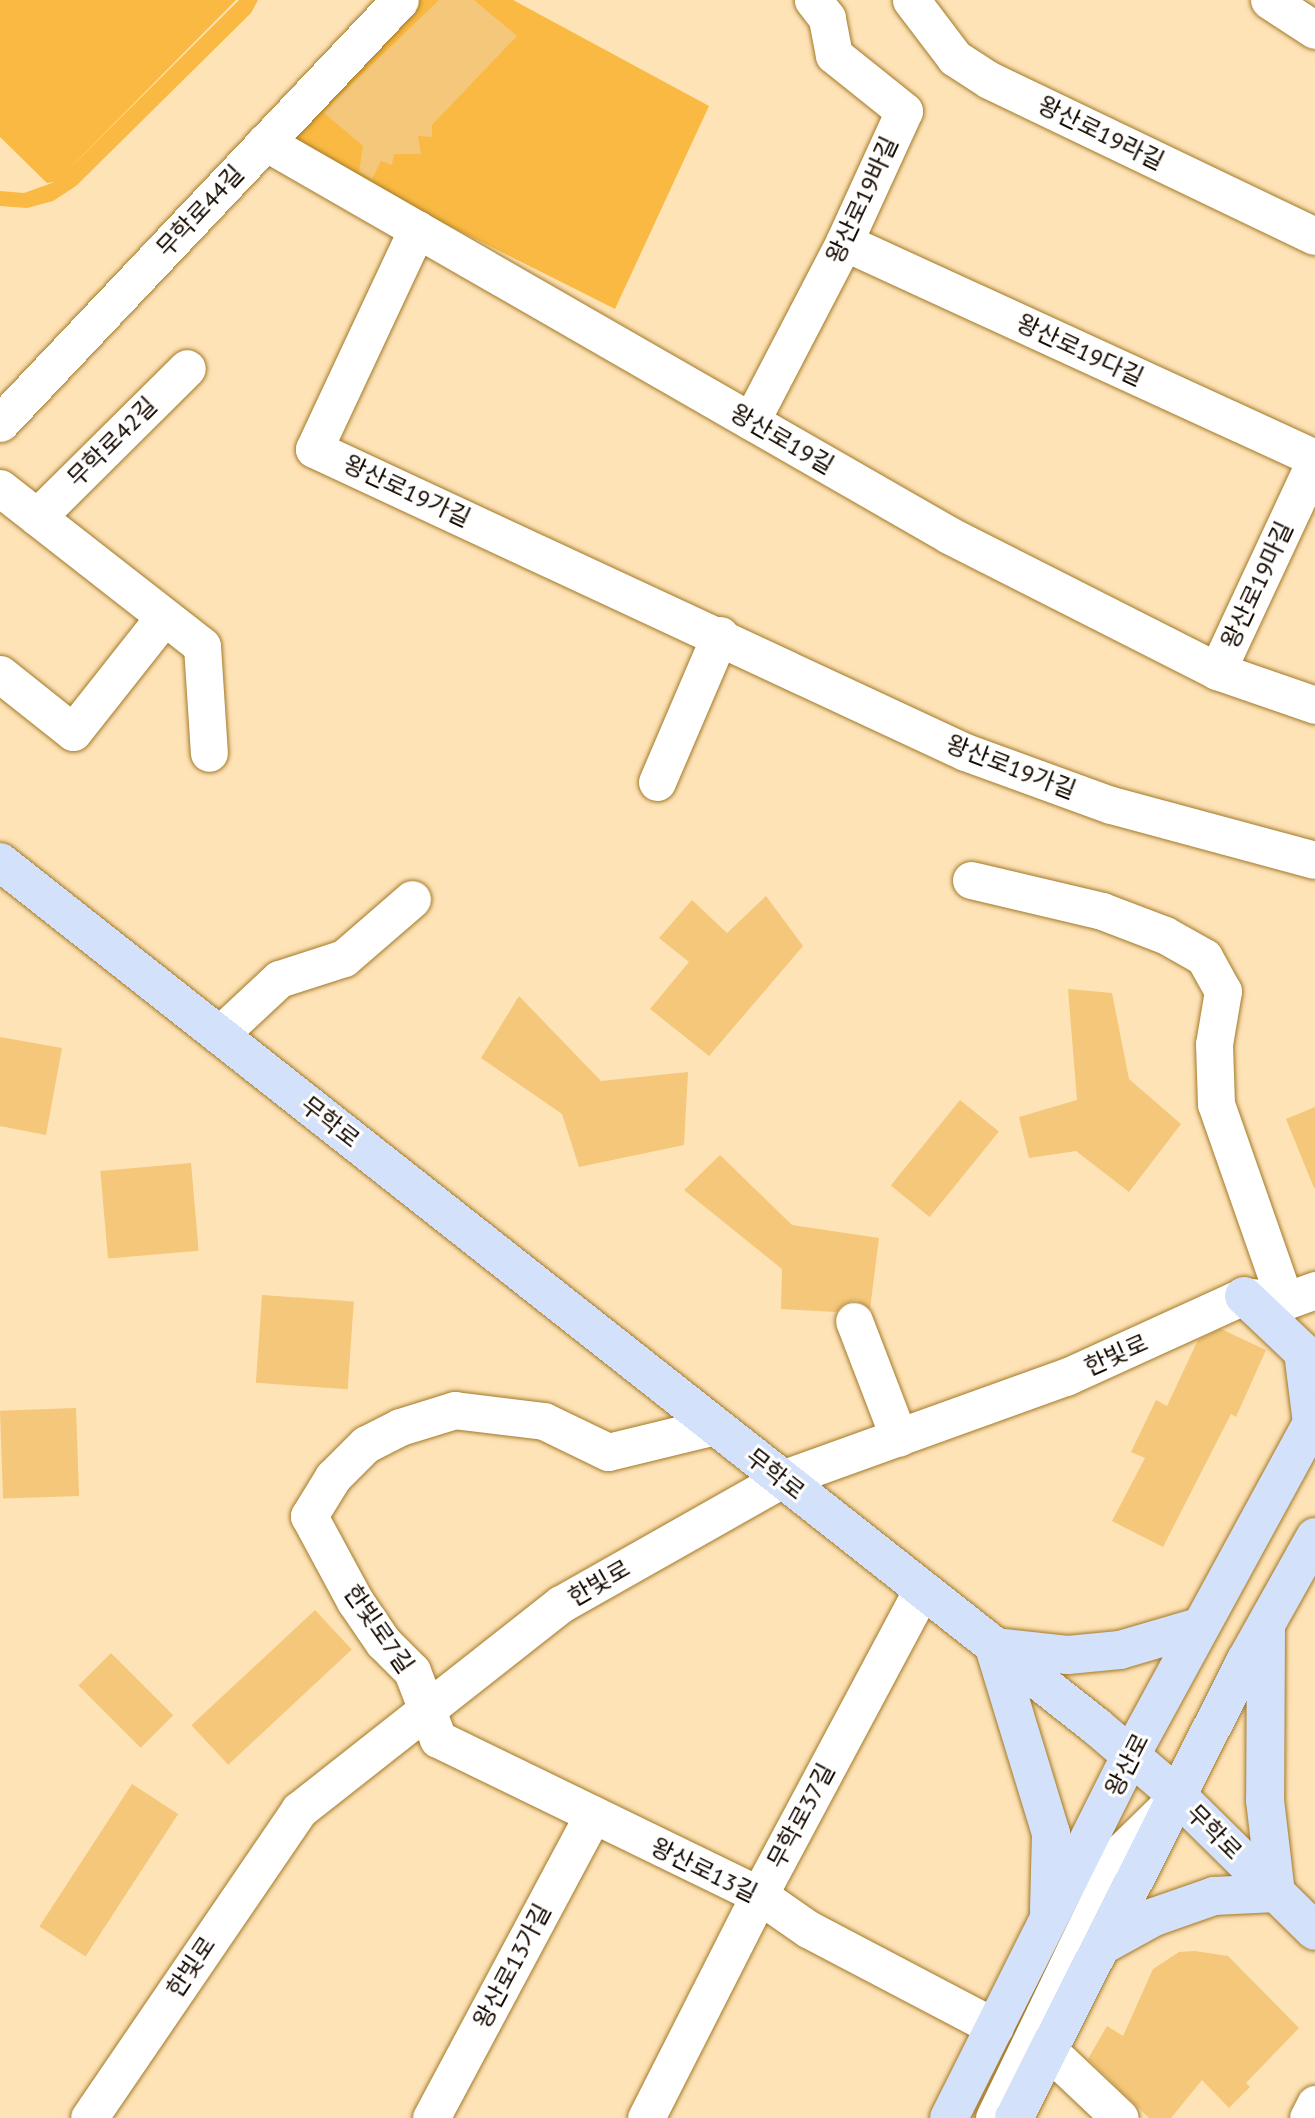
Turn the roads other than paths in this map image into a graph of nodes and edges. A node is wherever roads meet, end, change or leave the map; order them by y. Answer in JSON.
{"nodes":[{"id":1,"x":400,"y":0,"type":"edge"},
{"id":2,"x":813,"y":0,"type":"edge"},
{"id":3,"x":911,"y":0,"type":"edge"},
{"id":4,"x":1269,"y":0,"type":"edge"},
{"id":5,"x":1315,"y":30,"type":"edge"},
{"id":6,"x":265,"y":142,"type":"junction"},
{"id":7,"x":417,"y":229,"type":"junction"},
{"id":8,"x":1315,"y":236,"type":"edge"},
{"id":9,"x":844,"y":242,"type":"junction"},
{"id":10,"x":187,"y":368,"type":"dead end"},
{"id":11,"x":751,"y":421,"type":"junction"},
{"id":12,"x":0,"y":423,"type":"edge"},
{"id":13,"x":1315,"y":460,"type":"edge"},
{"id":14,"x":0,"y":488,"type":"edge"},
{"id":15,"x":37,"y":517,"type":"junction"},
{"id":16,"x":163,"y":618,"type":"junction"},
{"id":17,"x":720,"y":635,"type":"junction"},
{"id":18,"x":1217,"y":671,"type":"junction"},
{"id":19,"x":0,"y":674,"type":"edge"},
{"id":20,"x":1315,"y":705,"type":"edge"},
{"id":21,"x":209,"y":753,"type":"dead end"},
{"id":22,"x":657,"y":782,"type":"dead end"},
{"id":23,"x":1315,"y":860,"type":"edge"},
{"id":24,"x":0,"y":862,"type":"edge"},
{"id":25,"x":971,"y":880,"type":"dead end"},
{"id":26,"x":412,"y":899,"type":"dead end"},
{"id":27,"x":219,"y":1035,"type":"junction"},
{"id":28,"x":1244,"y":1296,"type":"junction"},
{"id":29,"x":1300,"y":1296,"type":"edge"},
{"id":30,"x":854,"y":1321,"type":"dead end"},
{"id":31,"x":1314,"y":1420,"type":"edge"},
{"id":32,"x":715,"y":1426,"type":"junction"},
{"id":33,"x":899,"y":1438,"type":"junction"},
{"id":34,"x":782,"y":1479,"type":"junction"},
{"id":35,"x":1315,"y":1537,"type":"edge"},
{"id":36,"x":922,"y":1590,"type":"junction"},
{"id":37,"x":1266,"y":1625,"type":"junction"},
{"id":38,"x":1198,"y":1627,"type":"junction"},
{"id":39,"x":994,"y":1647,"type":"junction"},
{"id":40,"x":424,"y":1709,"type":"junction"},
{"id":41,"x":1131,"y":1755,"type":"junction"},
{"id":42,"x":1178,"y":1797,"type":"junction"},
{"id":43,"x":593,"y":1815,"type":"junction"},
{"id":44,"x":1276,"y":1893,"type":"junction"},
{"id":45,"x":759,"y":1895,"type":"junction"},
{"id":46,"x":1049,"y":1919,"type":"junction"},
{"id":47,"x":1315,"y":1931,"type":"edge"},
{"id":48,"x":1103,"y":1945,"type":"junction"},
{"id":49,"x":995,"y":2027,"type":"junction"},
{"id":50,"x":1047,"y":2049,"type":"junction"},
{"id":51,"x":1315,"y":2104,"type":"edge"},
{"id":52,"x":89,"y":2118,"type":"edge"},
{"id":53,"x":431,"y":2118,"type":"edge"},
{"id":54,"x":646,"y":2118,"type":"edge"},
{"id":55,"x":949,"y":2118,"type":"edge"},
{"id":56,"x":993,"y":2118,"type":"edge"},
{"id":57,"x":1014,"y":2118,"type":"edge"},
{"id":58,"x":1120,"y":2118,"type":"edge"},
{"id":59,"x":1308,"y":2118,"type":"edge"}],
"edges":[{"from":1,"to":6,"type":"street","name":"무학로44길"},
{"from":2,"to":9,"type":"street","name":"왕산로19바길"},
{"from":3,"to":8,"type":"street","name":"왕산로19라길"},
{"from":4,"to":5,"type":"street"},
{"from":6,"to":7,"type":"street","name":"왕산로19길"},
{"from":6,"to":12,"type":"street","name":"무학로44길"},
{"from":7,"to":11,"type":"street","name":"왕산로19길"},
{"from":7,"to":17,"type":"street","name":"왕산로19가길"},
{"from":9,"to":11,"type":"street","name":"왕산로19바길"},
{"from":9,"to":13,"type":"street","name":"왕산로19다길"},
{"from":10,"to":15,"type":"street","name":"무학로42길"},
{"from":11,"to":18,"type":"street","name":"왕산로19길"},
{"from":13,"to":18,"type":"street","name":"왕산로19마길"},
{"from":14,"to":15,"type":"street"},
{"from":15,"to":16,"type":"street"},
{"from":16,"to":19,"type":"street"},
{"from":16,"to":21,"type":"street"},
{"from":17,"to":22,"type":"street"},
{"from":17,"to":23,"type":"street","name":"왕산로19가길"},
{"from":18,"to":20,"type":"street","name":"왕산로19길"},
{"from":24,"to":27,"type":"main road","name":"무학로"},
{"from":25,"to":29,"type":"street"},
{"from":26,"to":27,"type":"street"},
{"from":27,"to":32,"type":"main road","name":"무학로"},
{"from":28,"to":29,"type":"street"},
{"from":28,"to":31,"type":"main road"},
{"from":28,"to":33,"type":"street","name":"한빛로"},
{"from":30,"to":33,"type":"street"},
{"from":31,"to":38,"type":"main road","name":"왕산로"},
{"from":32,"to":34,"type":"main road","name":"무학로"},
{"from":32,"to":40,"type":"street","name":"한빛로7길"},
{"from":33,"to":34,"type":"street","name":"한빛로"},
{"from":34,"to":36,"type":"main road","name":"무학로"},
{"from":34,"to":40,"type":"street","name":"한빛로"},
{"from":35,"to":37,"type":"main road"},
{"from":36,"to":39,"type":"main road","name":"무학로"},
{"from":36,"to":45,"type":"street","name":"무학로37길"},
{"from":37,"to":42,"type":"main road"},
{"from":37,"to":44,"type":"main road"},
{"from":38,"to":39,"type":"main road"},
{"from":38,"to":41,"type":"main road","name":"왕산로"},
{"from":39,"to":41,"type":"main road","name":"무학로"},
{"from":39,"to":46,"type":"main road"},
{"from":40,"to":43,"type":"street","name":"왕산로13길"},
{"from":40,"to":52,"type":"street","name":"한빛로"},
{"from":41,"to":42,"type":"main road","name":"무학로"},
{"from":41,"to":46,"type":"main road","name":"왕산로"},
{"from":42,"to":44,"type":"main road","name":"무학로"},
{"from":42,"to":48,"type":"main road"},
{"from":42,"to":56,"type":"street"},
{"from":43,"to":45,"type":"street","name":"왕산로13길"},
{"from":43,"to":53,"type":"street","name":"왕산로13가길"},
{"from":44,"to":47,"type":"main road","name":"무학로"},
{"from":44,"to":48,"type":"main road"},
{"from":45,"to":49,"type":"street","name":"왕산로13길"},
{"from":45,"to":54,"type":"street","name":"무학로37길"},
{"from":46,"to":49,"type":"main road","name":"왕산로"},
{"from":48,"to":50,"type":"main road"},
{"from":49,"to":55,"type":"main road","name":"왕산로"},
{"from":50,"to":57,"type":"main road"},
{"from":50,"to":58,"type":"street"},
{"from":51,"to":59,"type":"street"}]}
